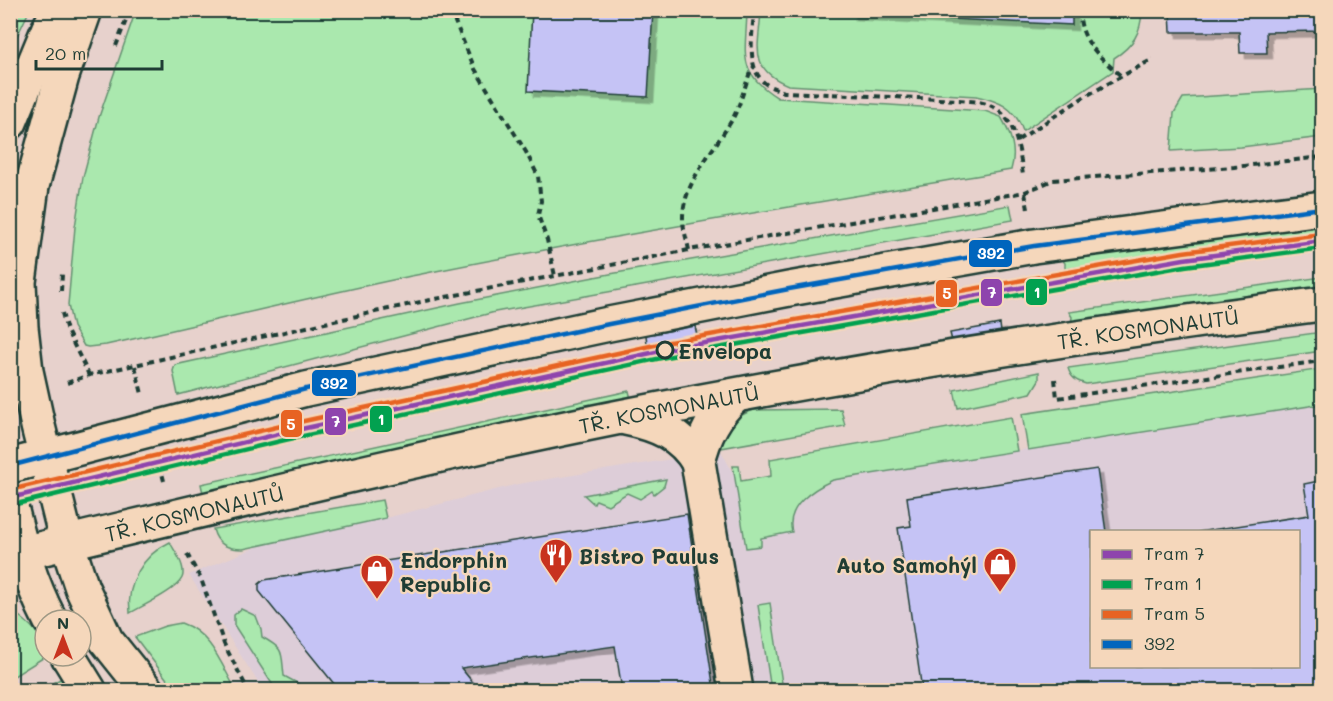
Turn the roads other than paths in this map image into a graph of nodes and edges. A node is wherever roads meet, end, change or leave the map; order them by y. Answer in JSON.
{"nodes":[{"id":1,"x":59,"y":10,"type":"edge"},
{"id":2,"x":85,"y":10,"type":"edge"},
{"id":3,"x":10,"y":122,"type":"edge"},
{"id":4,"x":1323,"y":208,"type":"edge"},
{"id":5,"x":1323,"y":304,"type":"edge"},
{"id":6,"x":746,"y":393,"type":"junction"},
{"id":7,"x":621,"y":417,"type":"junction"},
{"id":8,"x":45,"y":457,"type":"junction"},
{"id":9,"x":698,"y":462,"type":"junction"},
{"id":10,"x":10,"y":466,"type":"edge"},
{"id":11,"x":10,"y":503,"type":"edge"},
{"id":12,"x":67,"y":543,"type":"junction"},
{"id":13,"x":16,"y":555,"type":"edge"},
{"id":14,"x":44,"y":608,"type":"edge"},
{"id":15,"x":75,"y":668,"type":"edge"},
{"id":16,"x":89,"y":690,"type":"edge"},
{"id":17,"x":146,"y":690,"type":"edge"},
{"id":18,"x":736,"y":690,"type":"edge"}],
"edges":[{"from":1,"to":3,"type":"street"},
{"from":2,"to":8,"type":"street"},
{"from":4,"to":8,"type":"street"},
{"from":5,"to":6,"type":"street","name":"TŘ. KOSMONAUTŮ"},
{"from":6,"to":7,"type":"street","name":"TŘ. KOSMONAUTŮ"},
{"from":6,"to":9,"type":"street"},
{"from":7,"to":9,"type":"street"},
{"from":7,"to":12,"type":"street","name":"TŘ. KOSMONAUTŮ"},
{"from":8,"to":10,"type":"street"},
{"from":8,"to":12,"type":"street"},
{"from":9,"to":18,"type":"street"},
{"from":11,"to":13,"type":"street"},
{"from":12,"to":13,"type":"street","name":"TŘ. KOSMONAUTŮ"},
{"from":12,"to":17,"type":"street"},
{"from":13,"to":14,"type":"street"},
{"from":15,"to":16,"type":"street"}]}
